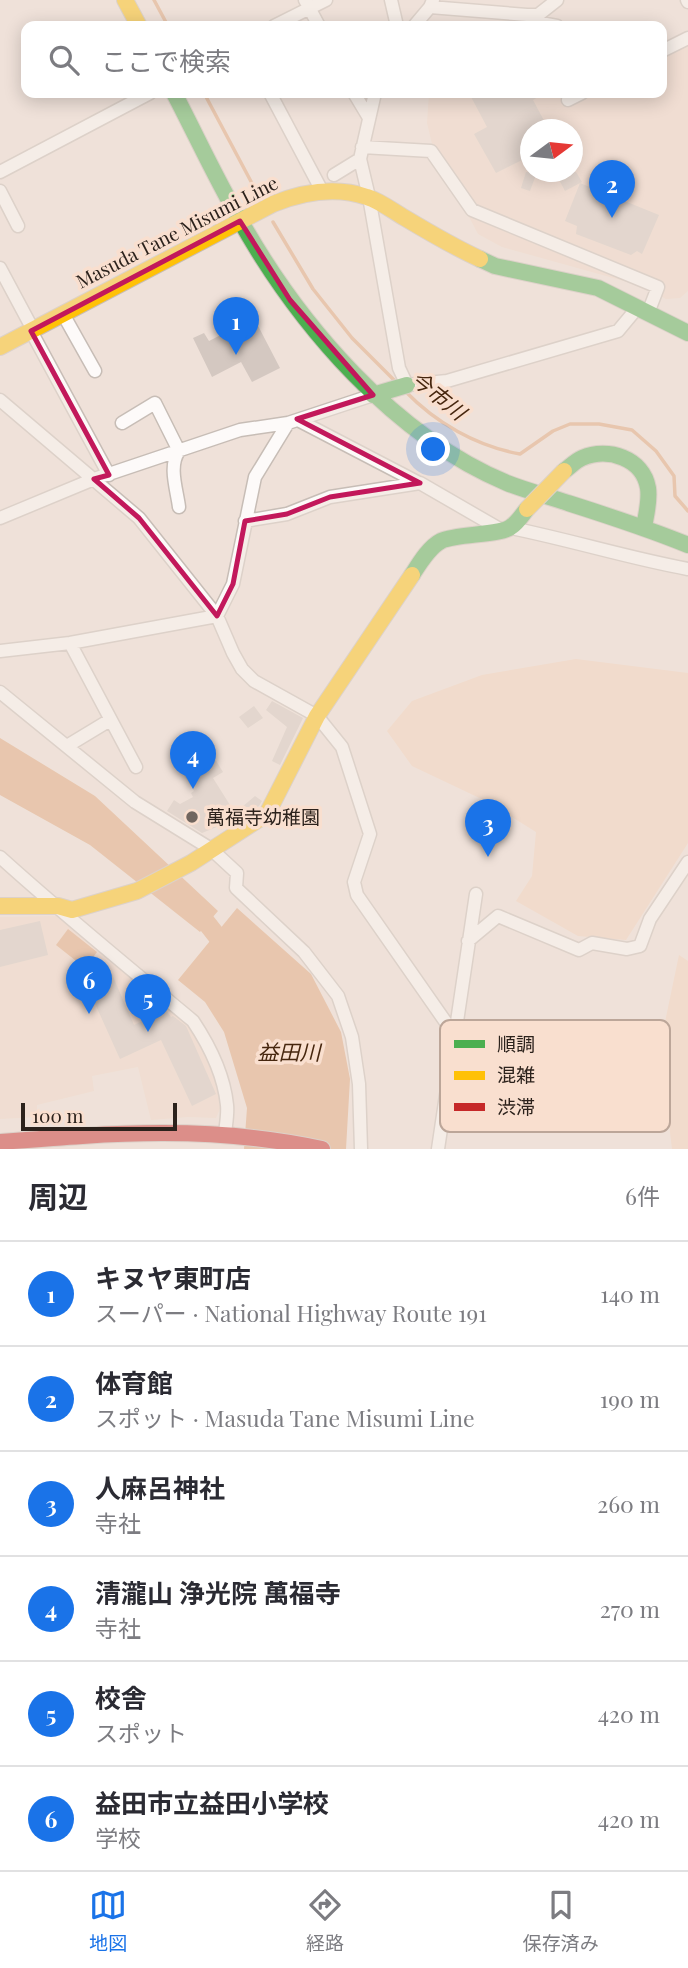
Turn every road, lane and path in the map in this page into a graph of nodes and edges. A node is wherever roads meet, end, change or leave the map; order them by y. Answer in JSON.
{"nodes":[{"id":1,"x":125,"y":0,"type":"edge"},
{"id":2,"x":326,"y":0,"type":"edge"},
{"id":3,"x":391,"y":0,"type":"edge"},
{"id":4,"x":556,"y":0,"type":"edge"},
{"id":5,"x":307,"y":4,"type":"edge"},
{"id":6,"x":431,"y":4,"type":"edge"},
{"id":7,"x":530,"y":15,"type":"junction"},
{"id":8,"x":136,"y":21,"type":"edge"},
{"id":9,"x":282,"y":21,"type":"edge"},
{"id":10,"x":316,"y":21,"type":"edge"},
{"id":11,"x":396,"y":21,"type":"edge"},
{"id":12,"x":418,"y":21,"type":"edge"},
{"id":13,"x":534,"y":21,"type":"edge"},
{"id":14,"x":688,"y":38,"type":"edge"},
{"id":15,"x":667,"y":48,"type":"edge"},
{"id":16,"x":141,"y":98,"type":"edge"},
{"id":17,"x":177,"y":98,"type":"edge"},
{"id":18,"x":273,"y":98,"type":"edge"},
{"id":19,"x":357,"y":98,"type":"edge"},
{"id":20,"x":374,"y":98,"type":"edge"},
{"id":21,"x":572,"y":98,"type":"edge"},
{"id":22,"x":568,"y":100,"type":"dead end"},
{"id":23,"x":369,"y":118,"type":"junction"},
{"id":24,"x":361,"y":153,"type":"junction"},
{"id":25,"x":0,"y":173,"type":"edge"},
{"id":26,"x":334,"y":175,"type":"dead end"},
{"id":27,"x":0,"y":191,"type":"edge"},
{"id":28,"x":322,"y":191,"type":"junction"},
{"id":29,"x":369,"y":197,"type":"junction"},
{"id":30,"x":240,"y":222,"type":"junction"},
{"id":31,"x":18,"y":226,"type":"dead end"},
{"id":32,"x":0,"y":268,"type":"edge"},
{"id":33,"x":643,"y":310,"type":"junction"},
{"id":34,"x":63,"y":314,"type":"junction"},
{"id":35,"x":31,"y":331,"type":"junction"},
{"id":36,"x":688,"y":333,"type":"edge"},
{"id":37,"x":0,"y":347,"type":"edge"},
{"id":38,"x":95,"y":371,"type":"dead end"},
{"id":39,"x":407,"y":385,"type":"junction"},
{"id":40,"x":373,"y":395,"type":"junction"},
{"id":41,"x":0,"y":400,"type":"edge"},
{"id":42,"x":293,"y":421,"type":"junction"},
{"id":43,"x":122,"y":423,"type":"dead end"},
{"id":44,"x":179,"y":451,"type":"junction"},
{"id":45,"x":109,"y":475,"type":"junction"},
{"id":46,"x":94,"y":479,"type":"junction"},
{"id":47,"x":420,"y":483,"type":"junction"},
{"id":48,"x":179,"y":507,"type":"dead end"},
{"id":49,"x":0,"y":518,"type":"edge"},
{"id":50,"x":245,"y":521,"type":"junction"},
{"id":51,"x":644,"y":527,"type":"junction"},
{"id":52,"x":507,"y":530,"type":"junction"},
{"id":53,"x":688,"y":545,"type":"edge"},
{"id":54,"x":688,"y":569,"type":"edge"},
{"id":55,"x":217,"y":616,"type":"junction"},
{"id":56,"x":70,"y":643,"type":"junction"},
{"id":57,"x":0,"y":651,"type":"edge"},
{"id":58,"x":0,"y":692,"type":"edge"},
{"id":59,"x":317,"y":716,"type":"junction"},
{"id":60,"x":110,"y":720,"type":"junction"},
{"id":61,"x":67,"y":746,"type":"junction"},
{"id":62,"x":136,"y":767,"type":"dead end"},
{"id":63,"x":211,"y":849,"type":"junction"},
{"id":64,"x":0,"y":858,"type":"edge"},
{"id":65,"x":688,"y":862,"type":"edge"},
{"id":66,"x":476,"y":894,"type":"dead end"},
{"id":67,"x":0,"y":906,"type":"edge"},
{"id":68,"x":58,"y":906,"type":"junction"},
{"id":69,"x":468,"y":942,"type":"junction"},
{"id":70,"x":444,"y":1020,"type":"edge"},
{"id":71,"x":456,"y":1020,"type":"edge"},
{"id":72,"x":232,"y":1134,"type":"junction"},
{"id":73,"x":0,"y":1142,"type":"edge"},
{"id":74,"x":322,"y":1149,"type":"edge"},
{"id":75,"x":361,"y":1149,"type":"edge"}],
"edges":[{"from":1,"to":8,"type":"main road"},
{"from":2,"to":5,"type":"street"},
{"from":3,"to":11,"type":"street"},
{"from":4,"to":7,"type":"street"},
{"from":5,"to":9,"type":"street"},
{"from":5,"to":10,"type":"street"},
{"from":6,"to":7,"type":"street"},
{"from":6,"to":12,"type":"street"},
{"from":7,"to":13,"type":"street"},
{"from":14,"to":15,"type":"street"},
{"from":16,"to":25,"type":"street"},
{"from":17,"to":30,"type":"main road"},
{"from":18,"to":28,"type":"street"},
{"from":19,"to":23,"type":"street"},
{"from":20,"to":23,"type":"street"},
{"from":21,"to":22,"type":"street"},
{"from":23,"to":24,"type":"street"},
{"from":24,"to":26,"type":"street"},
{"from":24,"to":29,"type":"street"},
{"from":24,"to":33,"type":"street"},
{"from":27,"to":31,"type":"street"},
{"from":28,"to":29,"type":"main road","name":"Masuda Tane Misumi Line"},
{"from":28,"to":30,"type":"main road","name":"Masuda Tane Misumi Line"},
{"from":29,"to":33,"type":"main road","name":"Masuda Tane Misumi Line"},
{"from":29,"to":39,"type":"street"},
{"from":30,"to":34,"type":"main road","name":"Masuda Tane Misumi Line"},
{"from":30,"to":40,"type":"main road"},
{"from":32,"to":35,"type":"street"},
{"from":33,"to":36,"type":"main road","name":"Masuda Tane Misumi Line"},
{"from":33,"to":39,"type":"street"},
{"from":34,"to":35,"type":"main road","name":"Masuda Tane Misumi Line"},
{"from":34,"to":38,"type":"street"},
{"from":35,"to":37,"type":"main road","name":"Masuda Tane Misumi Line"},
{"from":35,"to":45,"type":"street"},
{"from":39,"to":40,"type":"main road"},
{"from":40,"to":42,"type":"street"},
{"from":40,"to":51,"type":"main road"},
{"from":41,"to":46,"type":"street"},
{"from":42,"to":44,"type":"street"},
{"from":42,"to":47,"type":"street"},
{"from":42,"to":50,"type":"street"},
{"from":43,"to":44,"type":"street"},
{"from":44,"to":45,"type":"street"},
{"from":44,"to":48,"type":"street"},
{"from":45,"to":46,"type":"street"},
{"from":46,"to":49,"type":"street"},
{"from":46,"to":55,"type":"street"},
{"from":47,"to":50,"type":"street"},
{"from":47,"to":52,"type":"street"},
{"from":50,"to":55,"type":"street"},
{"from":51,"to":52,"type":"main road","bridge":true},
{"from":51,"to":53,"type":"main road"},
{"from":52,"to":54,"type":"street"},
{"from":52,"to":59,"type":"main road"},
{"from":55,"to":56,"type":"street"},
{"from":55,"to":59,"type":"street"},
{"from":56,"to":57,"type":"street"},
{"from":56,"to":60,"type":"street"},
{"from":58,"to":61,"type":"street"},
{"from":59,"to":63,"type":"main road"},
{"from":59,"to":70,"type":"street"},
{"from":60,"to":61,"type":"street"},
{"from":60,"to":62,"type":"street"},
{"from":61,"to":63,"type":"street"},
{"from":63,"to":68,"type":"main road"},
{"from":63,"to":75,"type":"street"},
{"from":64,"to":68,"type":"street"},
{"from":65,"to":69,"type":"street"},
{"from":66,"to":69,"type":"street"},
{"from":67,"to":68,"type":"main road"},
{"from":68,"to":72,"type":"street"},
{"from":69,"to":71,"type":"street"},
{"from":72,"to":73,"type":"main road"},
{"from":72,"to":74,"type":"main road"}]}
